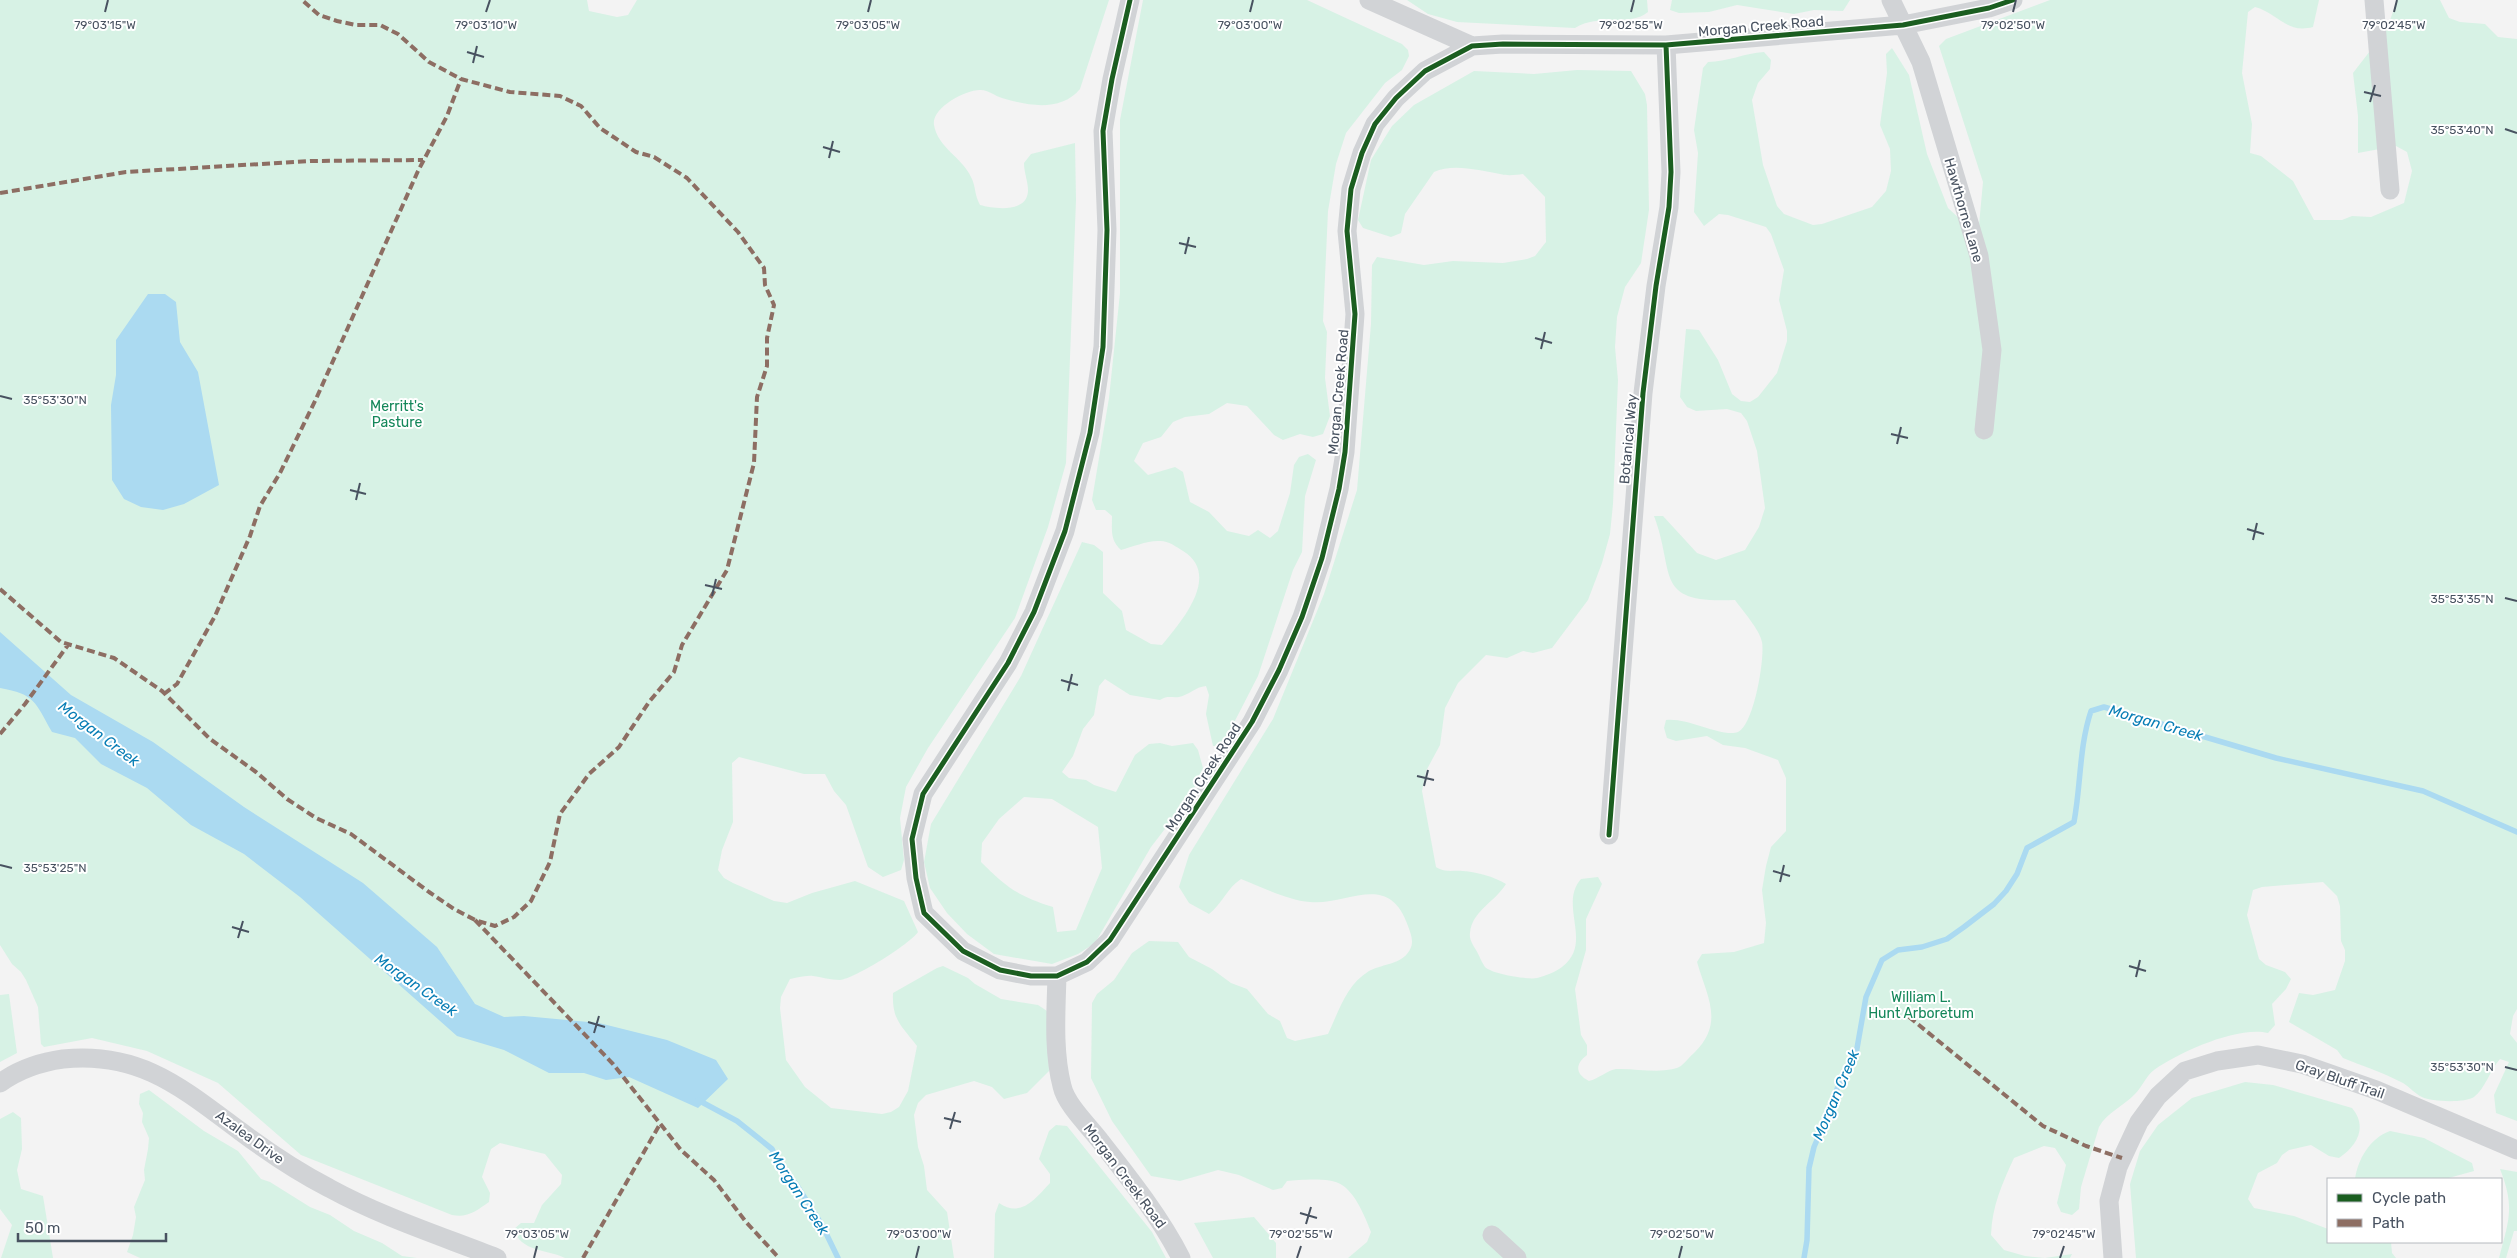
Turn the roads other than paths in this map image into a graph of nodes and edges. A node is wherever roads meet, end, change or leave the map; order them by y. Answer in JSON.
{"nodes":[{"id":1,"x":1130,"y":0,"type":"edge"},
{"id":2,"x":1369,"y":0,"type":"edge"},
{"id":3,"x":1890,"y":0,"type":"edge"},
{"id":4,"x":2013,"y":0,"type":"edge"},
{"id":5,"x":2374,"y":0,"type":"edge"},
{"id":6,"x":1903,"y":25,"type":"junction"},
{"id":7,"x":1472,"y":46,"type":"junction"},
{"id":8,"x":1666,"y":46,"type":"junction"},
{"id":9,"x":2390,"y":190,"type":"dead end"},
{"id":10,"x":1984,"y":430,"type":"dead end"},
{"id":11,"x":1608,"y":835,"type":"dead end"},
{"id":12,"x":1057,"y":976,"type":"junction"},
{"id":13,"x":0,"y":1083,"type":"edge"},
{"id":14,"x":2517,"y":1150,"type":"edge"},
{"id":15,"x":1492,"y":1235,"type":"dead end"},
{"id":16,"x":497,"y":1258,"type":"edge"},
{"id":17,"x":1181,"y":1258,"type":"edge"},
{"id":18,"x":1517,"y":1258,"type":"edge"},
{"id":19,"x":2113,"y":1258,"type":"edge"}],
"edges":[{"from":1,"to":12,"type":"street","name":"Morgan Creek Road"},
{"from":2,"to":7,"type":"street"},
{"from":3,"to":6,"type":"street","name":"Hawthorne Lane"},
{"from":4,"to":6,"type":"street","name":"Morgan Creek Road"},
{"from":5,"to":9,"type":"street"},
{"from":6,"to":8,"type":"street","name":"Morgan Creek Road"},
{"from":6,"to":10,"type":"street","name":"Hawthorne Lane"},
{"from":7,"to":8,"type":"street","name":"Morgan Creek Road"},
{"from":7,"to":12,"type":"street","name":"Morgan Creek Road"},
{"from":8,"to":11,"type":"street","name":"Botanical Way"},
{"from":12,"to":17,"type":"street","name":"Morgan Creek Road"},
{"from":13,"to":16,"type":"street","name":"Azalea Drive"},
{"from":14,"to":19,"type":"street","name":"Gray Bluff Trail"},
{"from":15,"to":18,"type":"street"}]}
